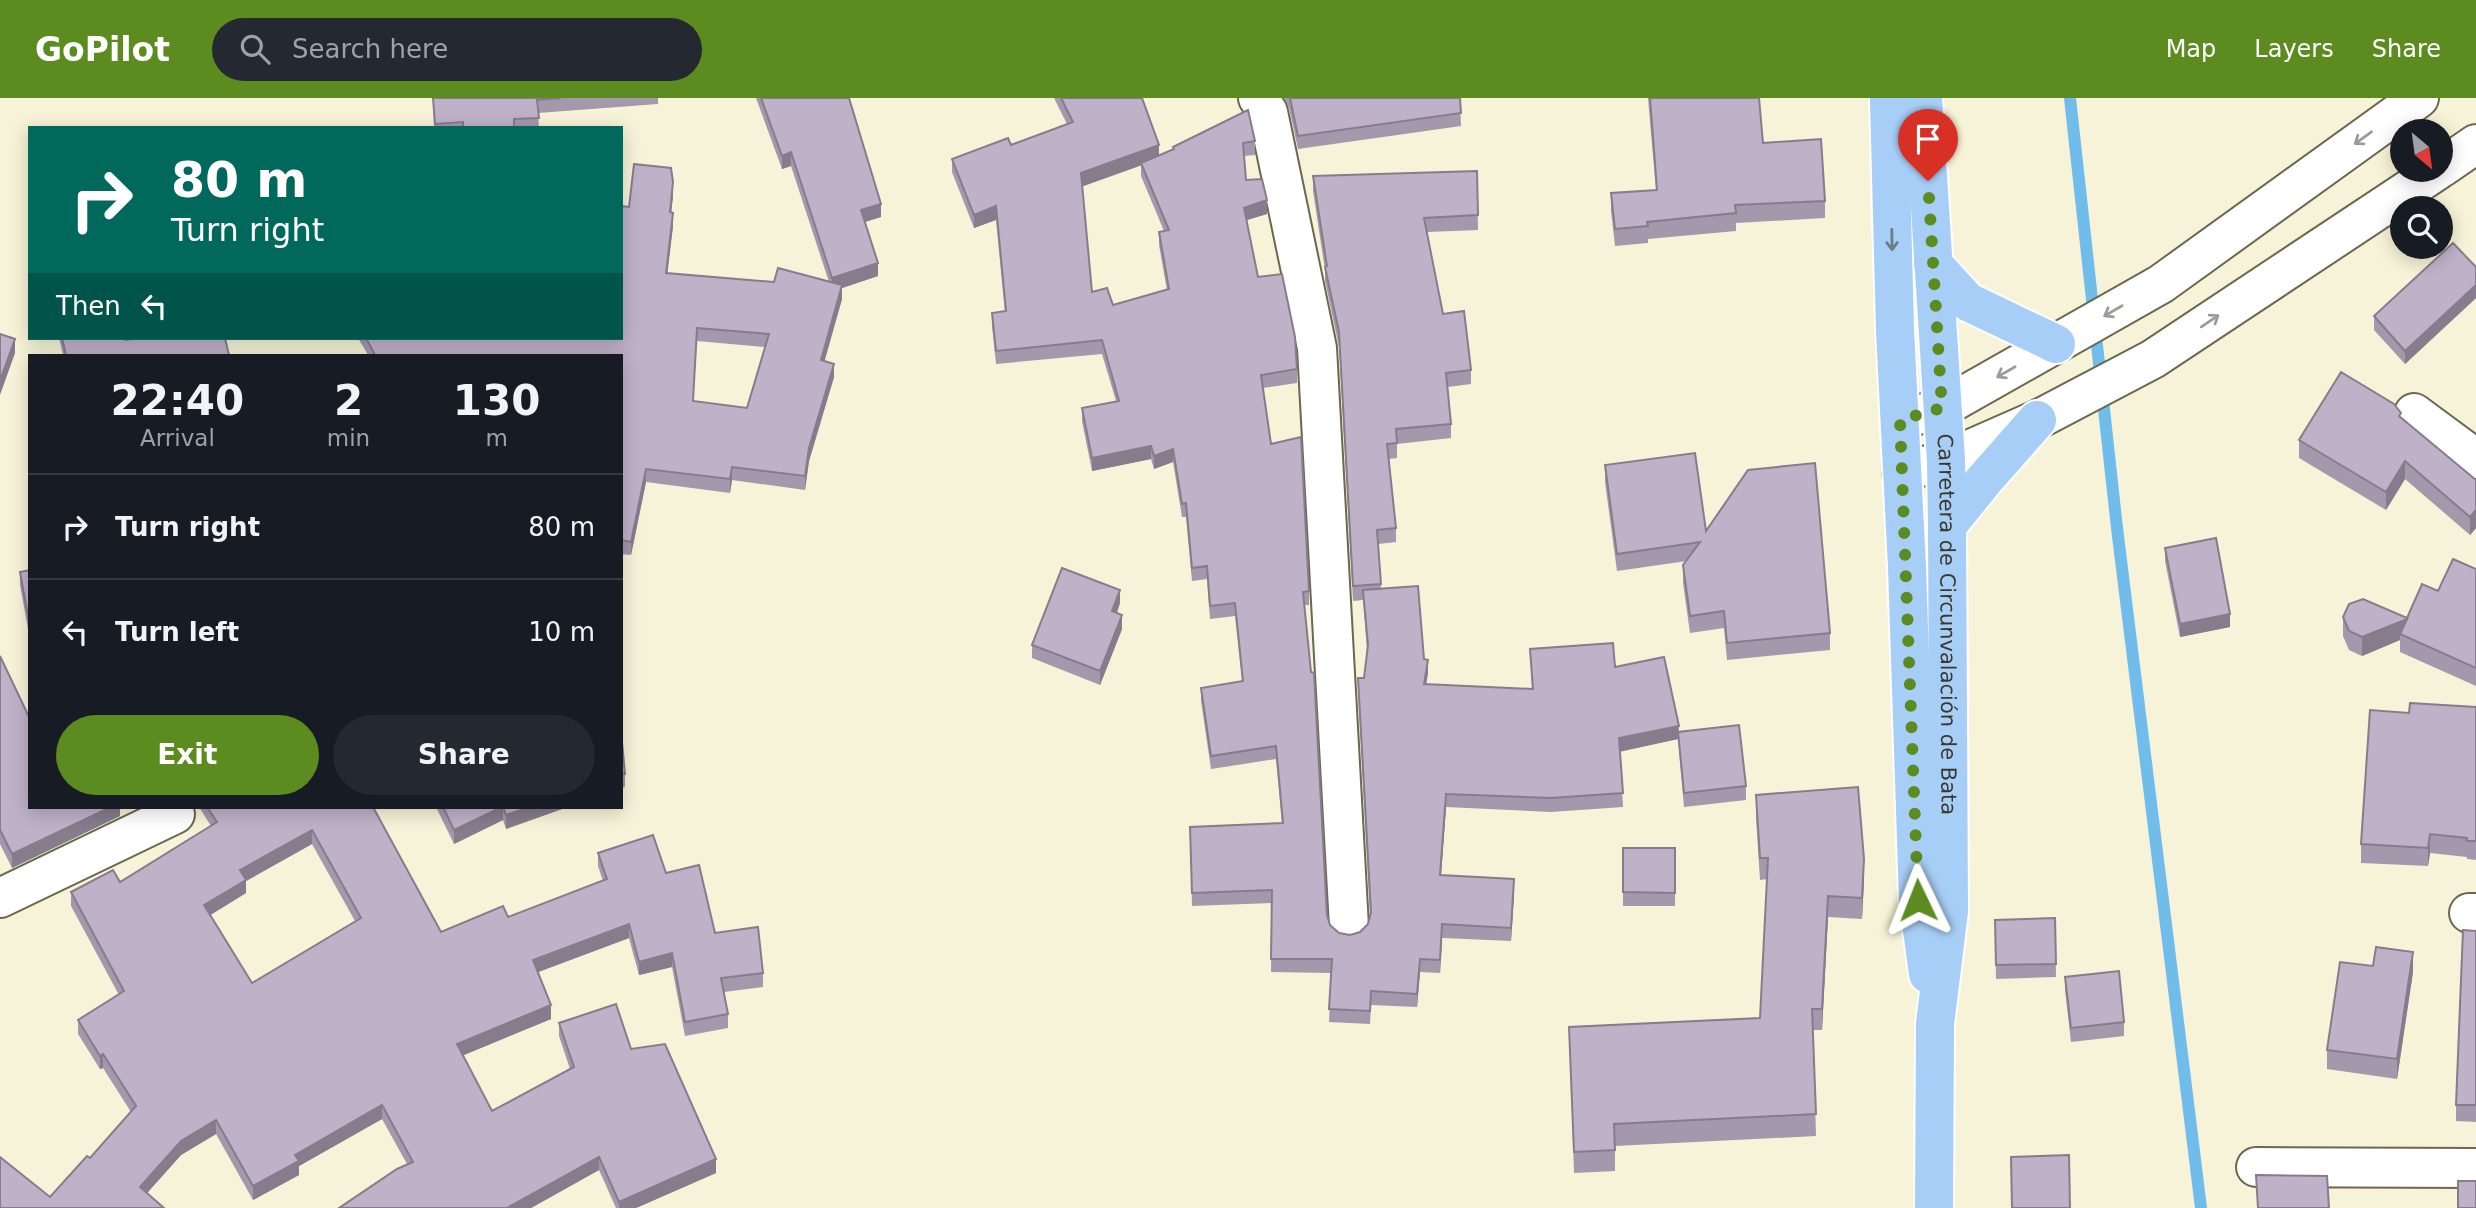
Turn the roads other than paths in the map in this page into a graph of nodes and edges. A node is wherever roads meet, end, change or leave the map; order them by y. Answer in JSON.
{"nodes":[{"id":1,"x":1258,"y":98,"type":"edge"},
{"id":2,"x":1889,"y":98,"type":"edge"},
{"id":3,"x":1923,"y":98,"type":"edge"},
{"id":4,"x":2419,"y":98,"type":"edge"},
{"id":5,"x":2476,"y":144,"type":"edge"},
{"id":6,"x":2454,"y":159,"type":"edge"},
{"id":7,"x":2420,"y":182,"type":"edge"},
{"id":8,"x":1933,"y":264,"type":"junction"},
{"id":9,"x":2061,"y":341,"type":"junction"},
{"id":10,"x":1942,"y":408,"type":"junction"},
{"id":11,"x":2414,"y":413,"type":"dead end"},
{"id":12,"x":2047,"y":415,"type":"junction"},
{"id":13,"x":1900,"y":420,"type":"junction"},
{"id":14,"x":2476,"y":459,"type":"edge"},
{"id":15,"x":1946,"y":460,"type":"junction"},
{"id":16,"x":1902,"y":472,"type":"junction"},
{"id":17,"x":1947,"y":526,"type":"junction"},
{"id":18,"x":175,"y":814,"type":"dead end"},
{"id":19,"x":0,"y":898,"type":"edge"},
{"id":20,"x":1349,"y":927,"type":"dead end"},
{"id":21,"x":1935,"y":1024,"type":"junction"},
{"id":22,"x":2256,"y":1167,"type":"dead end"},
{"id":23,"x":2476,"y":1168,"type":"edge"},
{"id":24,"x":1934,"y":1208,"type":"edge"}],
"edges":[{"from":1,"to":20,"type":"street"},
{"from":2,"to":13,"type":"main road","name":"Carretera de Circunvalación de Bata","one_way":true},
{"from":3,"to":8,"type":"main road","name":"Carretera de Circunvalación de Bata"},
{"from":4,"to":9,"type":"street","one_way":true},
{"from":5,"to":6,"type":"street"},
{"from":12,"to":7,"type":"street","one_way":true},
{"from":8,"to":9,"type":"main road"},
{"from":8,"to":10,"type":"main road","name":"Carretera de Circunvalación de Bata"},
{"from":9,"to":10,"type":"street","one_way":true},
{"from":10,"to":13,"type":"street"},
{"from":10,"to":15,"type":"main road","name":"Carretera de Circunvalación de Bata"},
{"from":11,"to":14,"type":"street"},
{"from":12,"to":15,"type":"street"},
{"from":12,"to":17,"type":"main road"},
{"from":13,"to":16,"type":"main road","name":"Carretera de Circunvalación de Bata"},
{"from":15,"to":16,"type":"street"},
{"from":15,"to":17,"type":"main road","name":"Carretera de Circunvalación de Bata"},
{"from":16,"to":21,"type":"main road","name":"Carretera de Circunvalación de Bata"},
{"from":17,"to":21,"type":"main road","name":"Carretera de Circunvalación de Bata"},
{"from":18,"to":19,"type":"street"},
{"from":21,"to":24,"type":"main road","name":"Carretera de Circunvalación de Bata"},
{"from":22,"to":23,"type":"street"}]}
